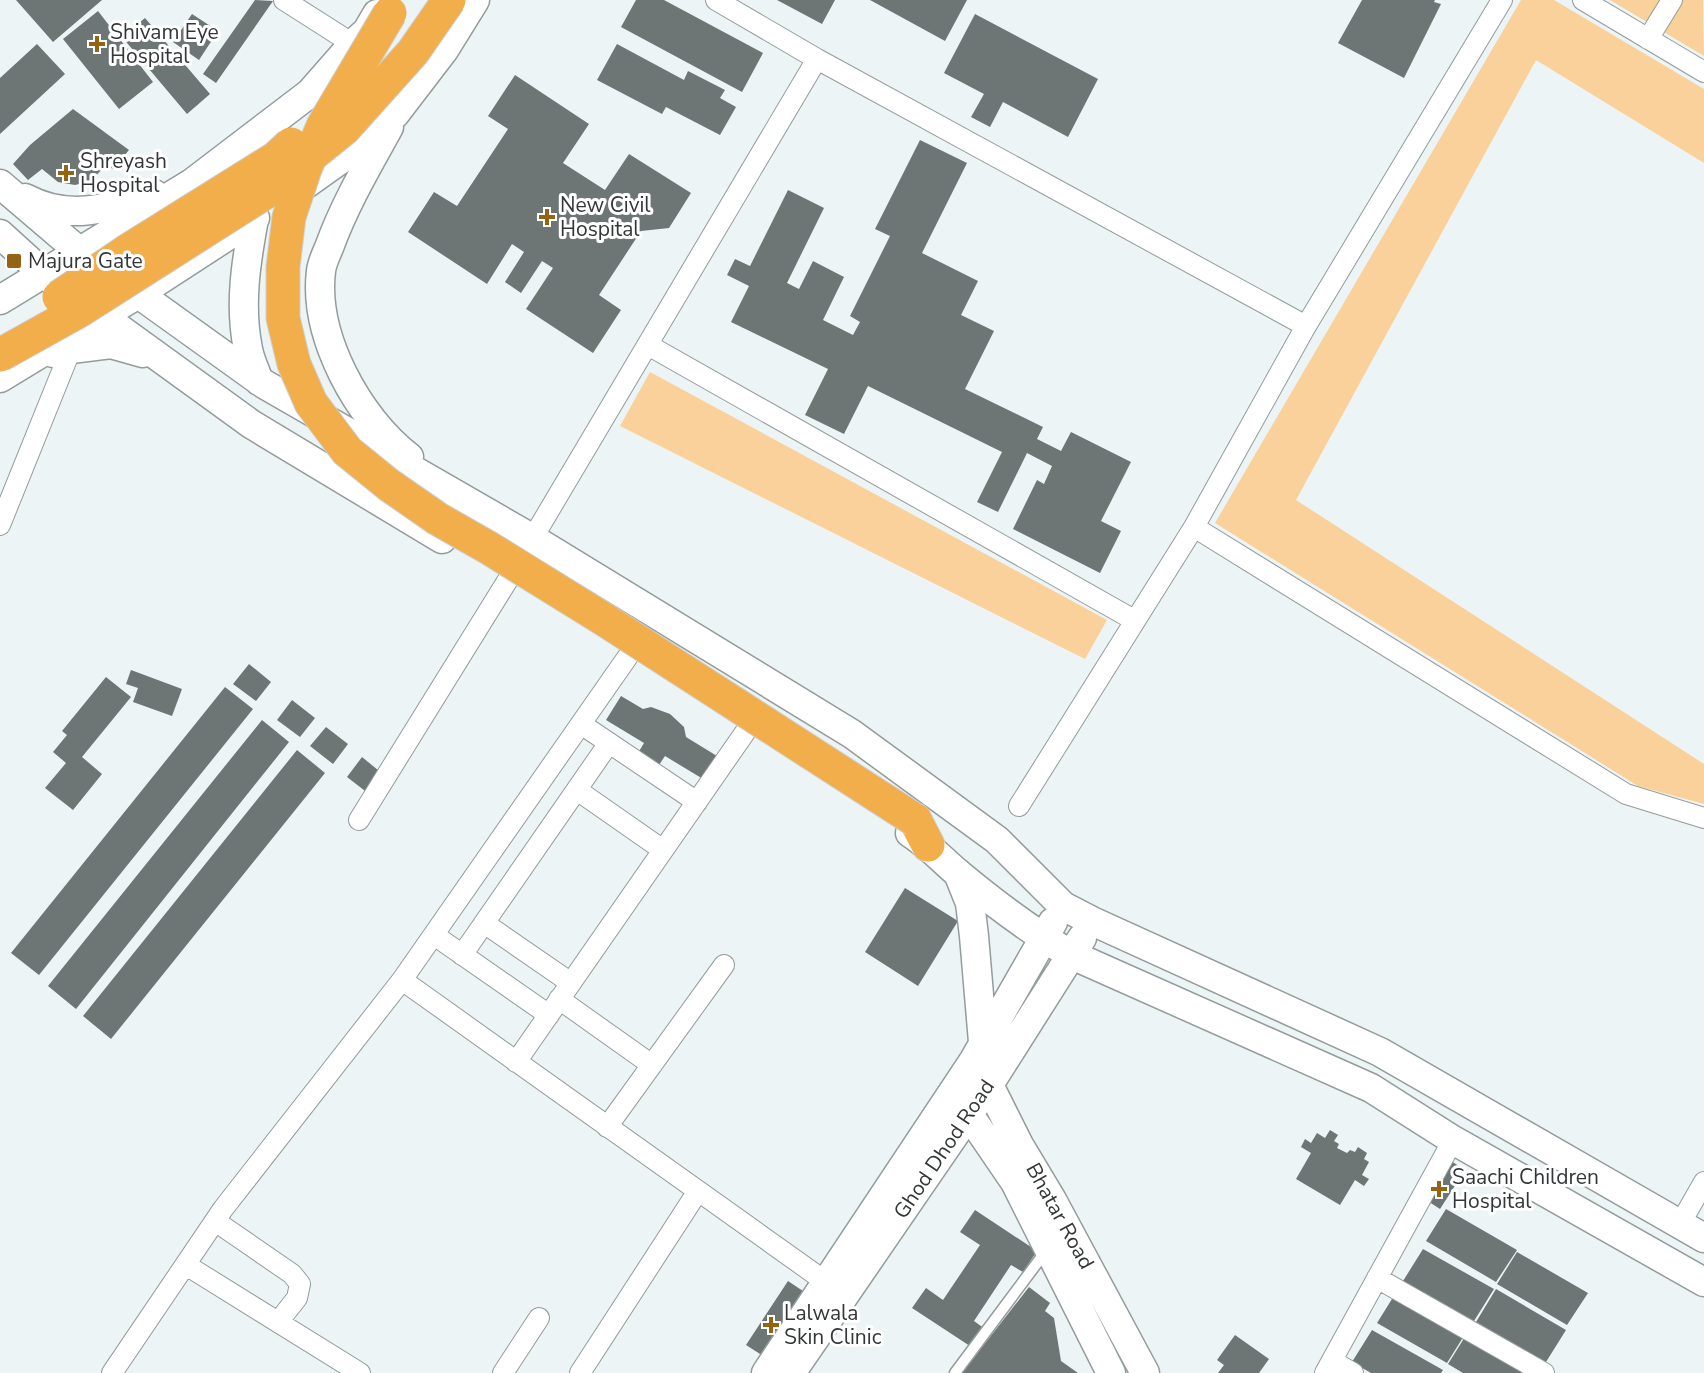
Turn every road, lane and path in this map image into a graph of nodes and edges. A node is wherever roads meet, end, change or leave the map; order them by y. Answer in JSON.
{"nodes":[{"id":1,"x":285,"y":0,"type":"edge"},
{"id":2,"x":384,"y":0,"type":"edge"},
{"id":3,"x":398,"y":0,"type":"edge"},
{"id":4,"x":425,"y":0,"type":"edge"},
{"id":5,"x":449,"y":0,"type":"edge"},
{"id":6,"x":475,"y":0,"type":"edge"},
{"id":7,"x":716,"y":0,"type":"edge"},
{"id":8,"x":1502,"y":0,"type":"edge"},
{"id":9,"x":1583,"y":0,"type":"edge"},
{"id":10,"x":1672,"y":0,"type":"edge"},
{"id":11,"x":1648,"y":39,"type":"junction"},
{"id":12,"x":353,"y":44,"type":"junction"},
{"id":13,"x":817,"y":59,"type":"junction"},
{"id":14,"x":1704,"y":72,"type":"edge"},
{"id":15,"x":395,"y":114,"type":"junction"},
{"id":16,"x":0,"y":183,"type":"edge"},
{"id":17,"x":192,"y":183,"type":"junction"},
{"id":18,"x":254,"y":219,"type":"junction"},
{"id":19,"x":0,"y":234,"type":"edge"},
{"id":20,"x":80,"y":252,"type":"junction"},
{"id":21,"x":44,"y":274,"type":"junction"},
{"id":22,"x":138,"y":294,"type":"junction"},
{"id":23,"x":0,"y":300,"type":"edge"},
{"id":24,"x":101,"y":316,"type":"junction"},
{"id":25,"x":1306,"y":326,"type":"junction"},
{"id":26,"x":0,"y":331,"type":"edge"},
{"id":27,"x":648,"y":345,"type":"junction"},
{"id":28,"x":71,"y":349,"type":"junction"},
{"id":29,"x":16,"y":357,"type":"edge"},
{"id":30,"x":165,"y":361,"type":"junction"},
{"id":31,"x":0,"y":378,"type":"edge"},
{"id":32,"x":259,"y":381,"type":"junction"},
{"id":33,"x":464,"y":500,"type":"junction"},
{"id":34,"x":0,"y":525,"type":"edge"},
{"id":35,"x":1194,"y":527,"type":"junction"},
{"id":36,"x":532,"y":539,"type":"junction"},
{"id":37,"x":509,"y":578,"type":"junction"},
{"id":38,"x":1134,"y":620,"type":"junction"},
{"id":39,"x":631,"y":652,"type":"junction"},
{"id":40,"x":581,"y":724,"type":"junction"},
{"id":41,"x":748,"y":728,"type":"junction"},
{"id":42,"x":609,"y":742,"type":"junction"},
{"id":43,"x":577,"y":790,"type":"junction"},
{"id":44,"x":697,"y":802,"type":"junction"},
{"id":45,"x":1018,"y":806,"type":"dead end"},
{"id":46,"x":1704,"y":818,"type":"edge"},
{"id":47,"x":359,"y":820,"type":"dead end"},
{"id":48,"x":922,"y":832,"type":"junction"},
{"id":49,"x":663,"y":850,"type":"junction"},
{"id":50,"x":958,"y":873,"type":"junction"},
{"id":51,"x":1063,"y":906,"type":"junction"},
{"id":52,"x":1092,"y":921,"type":"junction"},
{"id":53,"x":484,"y":923,"type":"junction"},
{"id":54,"x":434,"y":935,"type":"junction"},
{"id":55,"x":1044,"y":939,"type":"junction"},
{"id":56,"x":462,"y":955,"type":"junction"},
{"id":57,"x":1072,"y":956,"type":"junction"},
{"id":58,"x":724,"y":965,"type":"dead end"},
{"id":59,"x":1210,"y":975,"type":"junction"},
{"id":60,"x":402,"y":980,"type":"junction"},
{"id":61,"x":571,"y":982,"type":"junction"},
{"id":62,"x":554,"y":1007,"type":"junction"},
{"id":63,"x":1194,"y":1010,"type":"junction"},
{"id":64,"x":1023,"y":1031,"type":"junction"},
{"id":65,"x":979,"y":1051,"type":"junction"},
{"id":66,"x":516,"y":1062,"type":"junction"},
{"id":67,"x":652,"y":1065,"type":"junction"},
{"id":68,"x":990,"y":1083,"type":"junction"},
{"id":69,"x":961,"y":1102,"type":"junction"},
{"id":70,"x":607,"y":1126,"type":"junction"},
{"id":71,"x":1453,"y":1140,"type":"junction"},
{"id":72,"x":940,"y":1156,"type":"junction"},
{"id":73,"x":1014,"y":1157,"type":"junction"},
{"id":74,"x":1599,"y":1178,"type":"junction"},
{"id":75,"x":1704,"y":1182,"type":"edge"},
{"id":76,"x":698,"y":1191,"type":"junction"},
{"id":77,"x":1582,"y":1213,"type":"junction"},
{"id":78,"x":215,"y":1221,"type":"junction"},
{"id":79,"x":1692,"y":1231,"type":"edge"},
{"id":80,"x":1048,"y":1249,"type":"junction"},
{"id":81,"x":186,"y":1264,"type":"junction"},
{"id":82,"x":1377,"y":1278,"type":"junction"},
{"id":83,"x":825,"y":1282,"type":"junction"},
{"id":84,"x":1704,"y":1282,"type":"edge"},
{"id":85,"x":539,"y":1318,"type":"dead end"},
{"id":86,"x":278,"y":1322,"type":"junction"},
{"id":87,"x":1329,"y":1367,"type":"edge"},
{"id":88,"x":112,"y":1373,"type":"edge"},
{"id":89,"x":360,"y":1373,"type":"edge"},
{"id":90,"x":502,"y":1373,"type":"edge"},
{"id":91,"x":580,"y":1373,"type":"edge"},
{"id":92,"x":766,"y":1373,"type":"edge"},
{"id":93,"x":791,"y":1373,"type":"edge"},
{"id":94,"x":955,"y":1373,"type":"edge"},
{"id":95,"x":1111,"y":1373,"type":"edge"},
{"id":96,"x":1145,"y":1373,"type":"edge"},
{"id":97,"x":1353,"y":1373,"type":"edge"},
{"id":98,"x":1544,"y":1373,"type":"edge"}],
"edges":[{"from":1,"to":12,"type":"street"},
{"from":2,"to":12,"type":"street"},
{"from":3,"to":48,"type":"highway","bridge":true},
{"from":4,"to":26,"type":"highway","bridge":true},
{"from":5,"to":29,"type":"highway","bridge":true},
{"from":6,"to":15,"type":"street"},
{"from":7,"to":13,"type":"street"},
{"from":8,"to":25,"type":"street"},
{"from":9,"to":11,"type":"street"},
{"from":10,"to":11,"type":"street"},
{"from":11,"to":14,"type":"street"},
{"from":12,"to":17,"type":"street"},
{"from":13,"to":25,"type":"street"},
{"from":13,"to":27,"type":"street"},
{"from":15,"to":18,"type":"street"},
{"from":15,"to":33,"type":"street"},
{"from":16,"to":17,"type":"street"},
{"from":16,"to":20,"type":"street"},
{"from":17,"to":20,"type":"street"},
{"from":18,"to":22,"type":"street"},
{"from":18,"to":32,"type":"street"},
{"from":19,"to":21,"type":"street"},
{"from":20,"to":21,"type":"street"},
{"from":20,"to":22,"type":"street"},
{"from":21,"to":23,"type":"street"},
{"from":21,"to":24,"type":"street"},
{"from":22,"to":24,"type":"street"},
{"from":22,"to":32,"type":"street"},
{"from":24,"to":29,"type":"street"},
{"from":24,"to":30,"type":"street"},
{"from":25,"to":35,"type":"street"},
{"from":27,"to":36,"type":"street"},
{"from":27,"to":38,"type":"street"},
{"from":28,"to":29,"type":"street"},
{"from":28,"to":30,"type":"street"},
{"from":28,"to":34,"type":"street"},
{"from":29,"to":31,"type":"street"},
{"from":30,"to":37,"type":"street"},
{"from":32,"to":33,"type":"street"},
{"from":33,"to":36,"type":"street"},
{"from":35,"to":38,"type":"street"},
{"from":35,"to":46,"type":"street"},
{"from":36,"to":37,"type":"street"},
{"from":36,"to":51,"type":"street"},
{"from":37,"to":39,"type":"street"},
{"from":37,"to":47,"type":"street"},
{"from":38,"to":45,"type":"street"},
{"from":39,"to":40,"type":"street"},
{"from":39,"to":41,"type":"street"},
{"from":40,"to":42,"type":"street"},
{"from":40,"to":54,"type":"street"},
{"from":41,"to":44,"type":"street"},
{"from":41,"to":48,"type":"street"},
{"from":42,"to":43,"type":"street"},
{"from":42,"to":44,"type":"street"},
{"from":43,"to":49,"type":"street"},
{"from":43,"to":53,"type":"street"},
{"from":44,"to":49,"type":"street"},
{"from":48,"to":50,"type":"street"},
{"from":49,"to":61,"type":"street"},
{"from":50,"to":55,"type":"street"},
{"from":50,"to":65,"type":"street","name":"Bhatar Road"},
{"from":51,"to":52,"type":"street"},
{"from":51,"to":55,"type":"street"},
{"from":52,"to":57,"type":"street","name":"Ghod Dhod Road"},
{"from":52,"to":59,"type":"street"},
{"from":53,"to":56,"type":"street"},
{"from":53,"to":61,"type":"street"},
{"from":54,"to":56,"type":"street"},
{"from":54,"to":60,"type":"street"},
{"from":55,"to":57,"type":"street"},
{"from":55,"to":65,"type":"street"},
{"from":56,"to":62,"type":"street"},
{"from":57,"to":63,"type":"street"},
{"from":57,"to":64,"type":"street","name":"Ghod Dhod Road"},
{"from":58,"to":67,"type":"street"},
{"from":59,"to":63,"type":"street"},
{"from":59,"to":74,"type":"street"},
{"from":60,"to":66,"type":"street"},
{"from":60,"to":78,"type":"street"},
{"from":61,"to":62,"type":"street"},
{"from":62,"to":66,"type":"street"},
{"from":62,"to":67,"type":"street"},
{"from":63,"to":71,"type":"street"},
{"from":64,"to":68,"type":"street","name":"Ghod Dhod Road"},
{"from":64,"to":73,"type":"street"},
{"from":65,"to":68,"type":"street","name":"Bhatar Road"},
{"from":65,"to":69,"type":"street"},
{"from":66,"to":70,"type":"street"},
{"from":67,"to":70,"type":"street"},
{"from":68,"to":69,"type":"street","name":"Ghod Dhod Road"},
{"from":68,"to":73,"type":"street","name":"Bhatar Road"},
{"from":69,"to":72,"type":"street","name":"Ghod Dhod Road"},
{"from":69,"to":73,"type":"street"},
{"from":69,"to":83,"type":"street"},
{"from":70,"to":76,"type":"street"},
{"from":71,"to":77,"type":"street"},
{"from":71,"to":82,"type":"street"},
{"from":72,"to":73,"type":"street"},
{"from":72,"to":93,"type":"street","name":"Ghod Dhod Road"},
{"from":73,"to":80,"type":"street"},
{"from":73,"to":96,"type":"street","name":"Bhatar Road"},
{"from":74,"to":77,"type":"street"},
{"from":74,"to":79,"type":"street"},
{"from":75,"to":79,"type":"street"},
{"from":76,"to":83,"type":"street"},
{"from":76,"to":91,"type":"street"},
{"from":77,"to":84,"type":"street"},
{"from":78,"to":81,"type":"street"},
{"from":78,"to":86,"type":"street"},
{"from":80,"to":94,"type":"lane"},
{"from":80,"to":95,"type":"street"},
{"from":81,"to":86,"type":"street"},
{"from":81,"to":88,"type":"street"},
{"from":82,"to":87,"type":"street"},
{"from":82,"to":98,"type":"street"},
{"from":83,"to":92,"type":"street"},
{"from":85,"to":90,"type":"street"},
{"from":86,"to":89,"type":"street"},
{"from":87,"to":97,"type":"street"}]}
